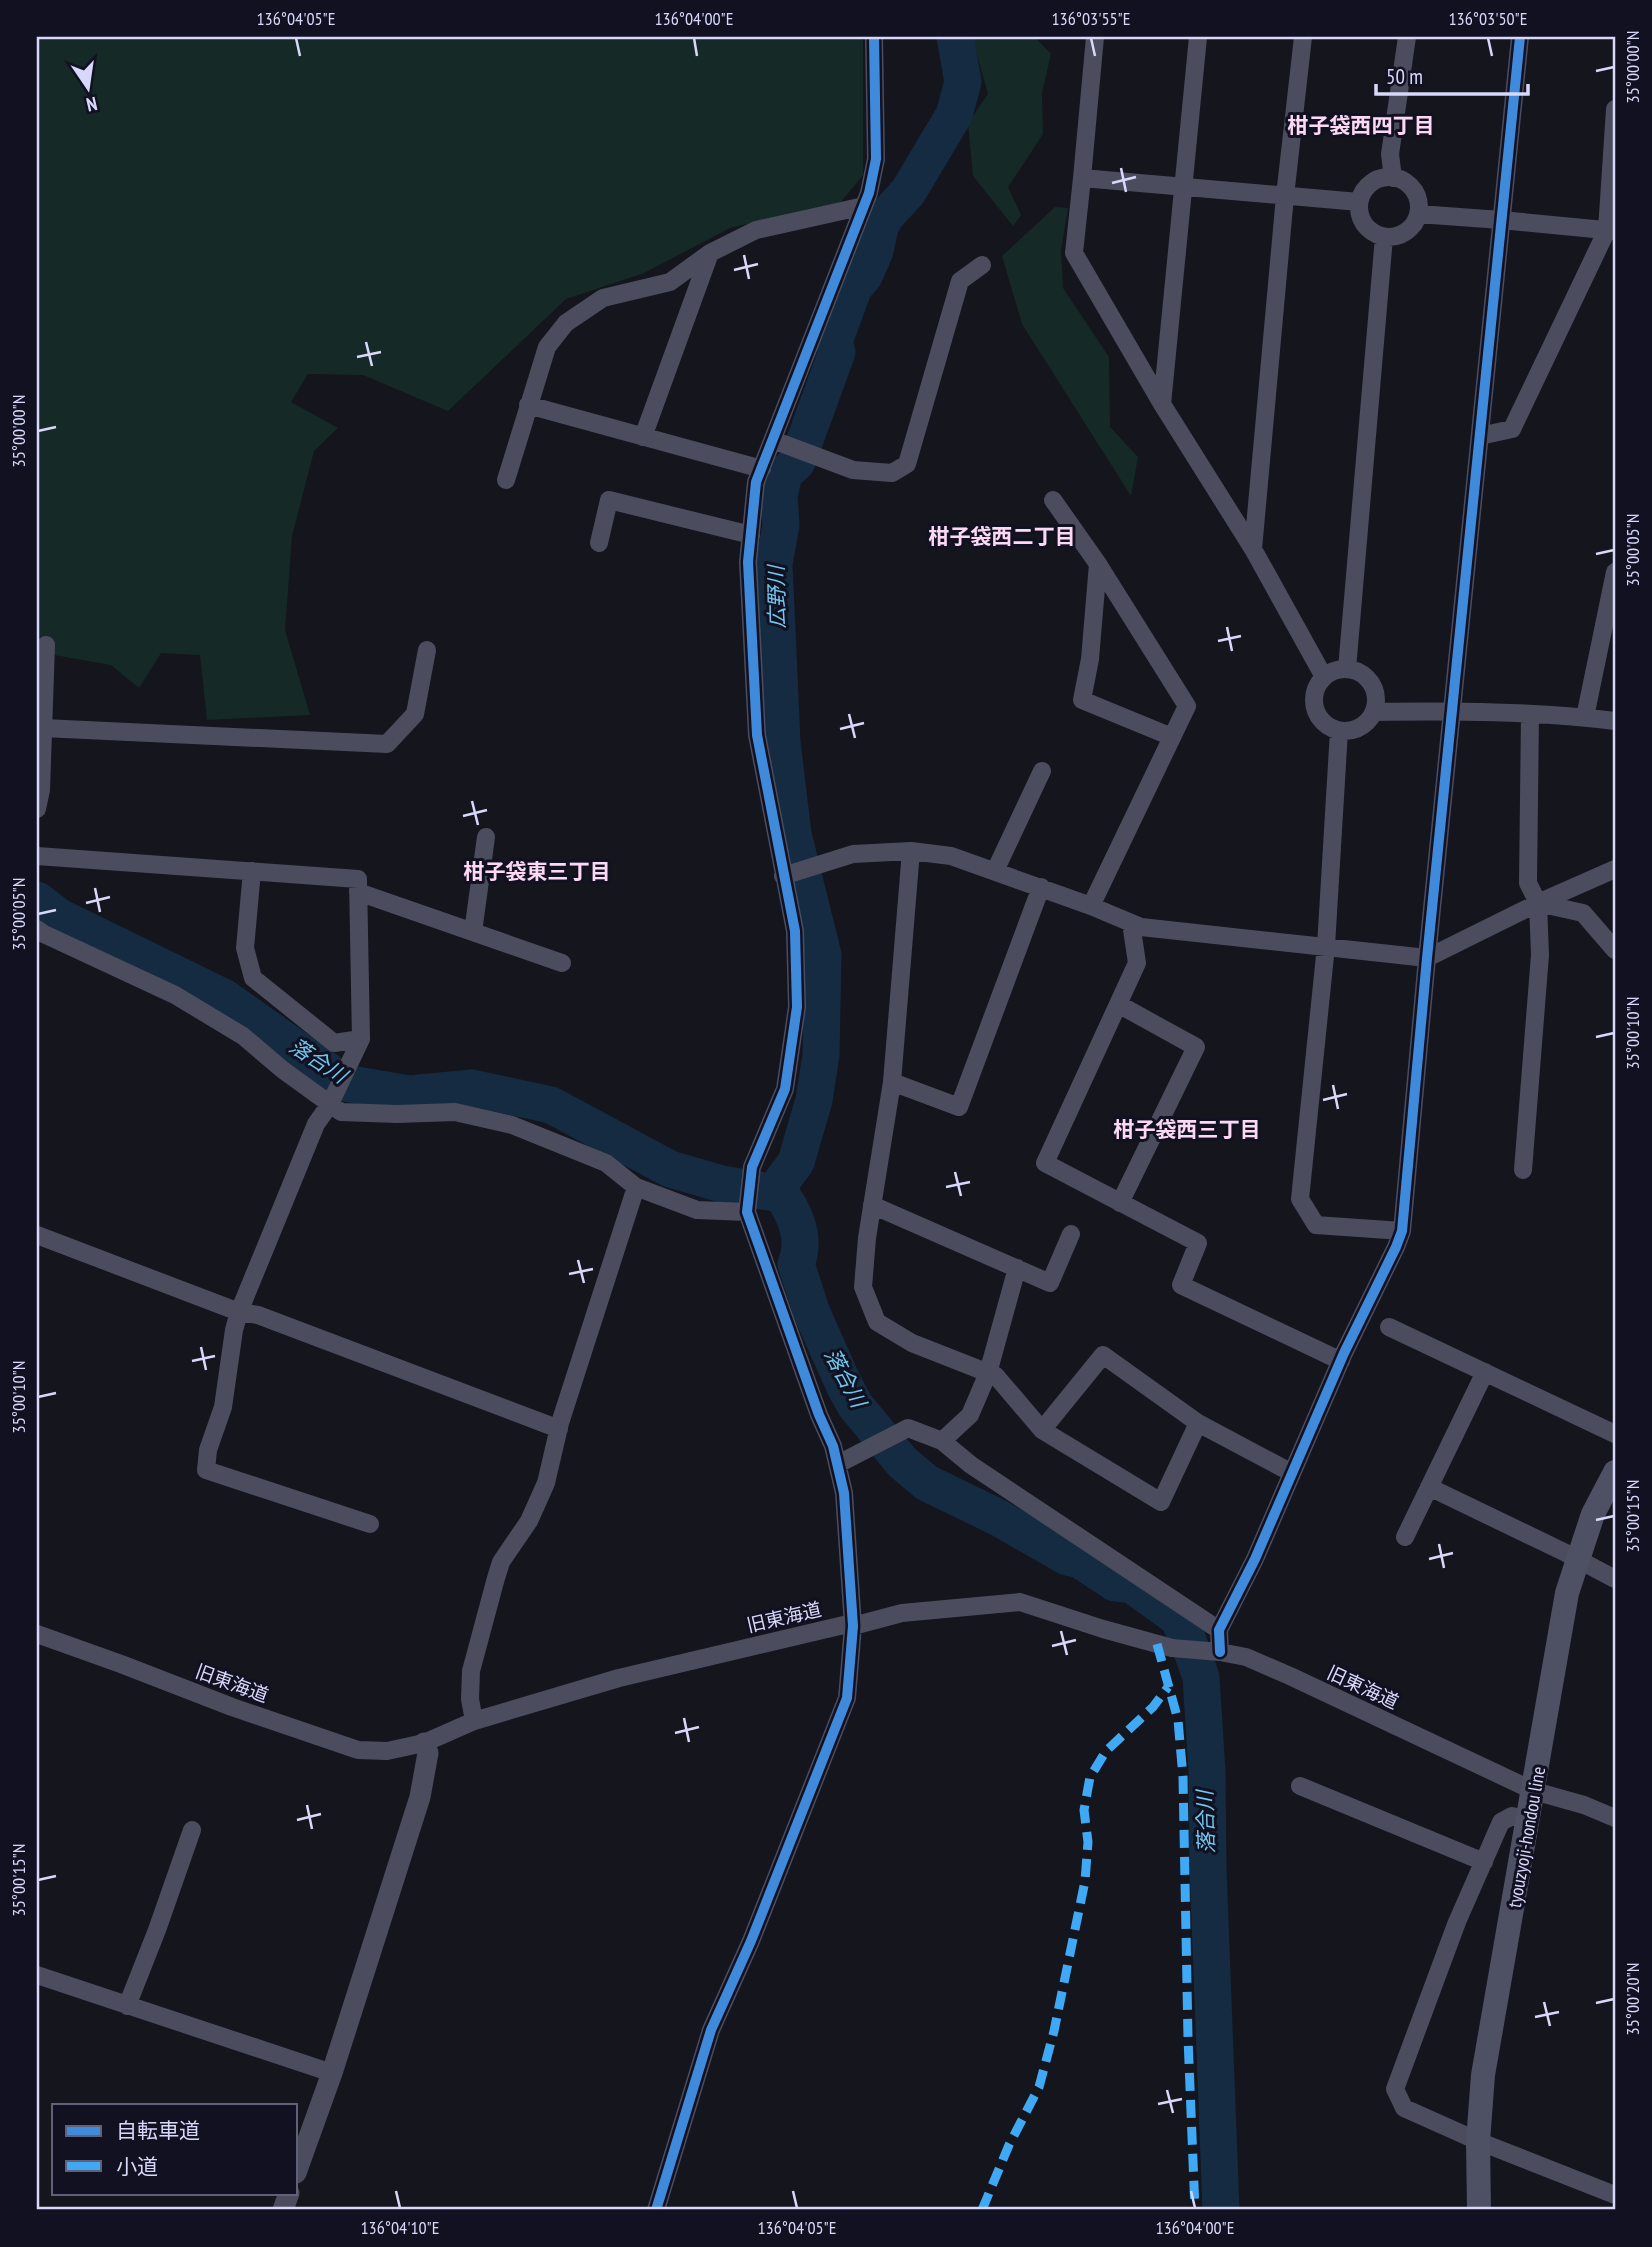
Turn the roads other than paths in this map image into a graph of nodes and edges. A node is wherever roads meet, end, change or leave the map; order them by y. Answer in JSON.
{"nodes":[{"id":1,"x":874,"y":37,"type":"edge"},
{"id":2,"x":1095,"y":37,"type":"edge"},
{"id":3,"x":1198,"y":37,"type":"edge"},
{"id":4,"x":1303,"y":37,"type":"edge"},
{"id":5,"x":1407,"y":37,"type":"edge"},
{"id":6,"x":1520,"y":37,"type":"edge"},
{"id":7,"x":1615,"y":109,"type":"edge"},
{"id":8,"x":1392,"y":177,"type":"junction"},
{"id":9,"x":1082,"y":178,"type":"junction"},
{"id":10,"x":1182,"y":186,"type":"junction"},
{"id":11,"x":1285,"y":196,"type":"junction"},
{"id":12,"x":1359,"y":202,"type":"junction"},
{"id":13,"x":864,"y":206,"type":"junction"},
{"id":14,"x":1418,"y":214,"type":"junction"},
{"id":15,"x":1501,"y":220,"type":"junction"},
{"id":16,"x":1611,"y":231,"type":"edge"},
{"id":17,"x":1384,"y":237,"type":"junction"},
{"id":18,"x":710,"y":253,"type":"junction"},
{"id":19,"x":982,"y":265,"type":"dead end"},
{"id":20,"x":1162,"y":404,"type":"junction"},
{"id":21,"x":528,"y":405,"type":"junction"},
{"id":22,"x":1480,"y":436,"type":"junction"},
{"id":23,"x":643,"y":437,"type":"junction"},
{"id":24,"x":773,"y":440,"type":"junction"},
{"id":25,"x":762,"y":468,"type":"junction"},
{"id":26,"x":506,"y":480,"type":"dead end"},
{"id":27,"x":1054,"y":500,"type":"dead end"},
{"id":28,"x":751,"y":535,"type":"junction"},
{"id":29,"x":599,"y":543,"type":"dead end"},
{"id":30,"x":1253,"y":549,"type":"junction"},
{"id":31,"x":1098,"y":564,"type":"junction"},
{"id":32,"x":1615,"y":572,"type":"edge"},
{"id":33,"x":46,"y":645,"type":"dead end"},
{"id":34,"x":427,"y":650,"type":"dead end"},
{"id":35,"x":1347,"y":669,"type":"junction"},
{"id":36,"x":1324,"y":677,"type":"junction"},
{"id":37,"x":1452,"y":711,"type":"junction"},
{"id":38,"x":1374,"y":712,"type":"junction"},
{"id":39,"x":1530,"y":715,"type":"junction"},
{"id":40,"x":1585,"y":717,"type":"junction"},
{"id":41,"x":1615,"y":721,"type":"edge"},
{"id":42,"x":43,"y":728,"type":"junction"},
{"id":43,"x":1339,"y":731,"type":"junction"},
{"id":44,"x":1172,"y":737,"type":"junction"},
{"id":45,"x":1042,"y":771,"type":"dead end"},
{"id":46,"x":37,"y":809,"type":"edge"},
{"id":47,"x":486,"y":836,"type":"dead end"},
{"id":48,"x":911,"y":851,"type":"junction"},
{"id":49,"x":37,"y":856,"type":"edge"},
{"id":50,"x":1615,"y":869,"type":"edge"},
{"id":51,"x":252,"y":871,"type":"junction"},
{"id":52,"x":995,"y":871,"type":"junction"},
{"id":53,"x":783,"y":876,"type":"junction"},
{"id":54,"x":1041,"y":887,"type":"junction"},
{"id":55,"x":358,"y":892,"type":"junction"},
{"id":56,"x":1538,"y":903,"type":"junction"},
{"id":57,"x":1091,"y":906,"type":"junction"},
{"id":58,"x":1132,"y":923,"type":"junction"},
{"id":59,"x":37,"y":929,"type":"edge"},
{"id":60,"x":473,"y":932,"type":"junction"},
{"id":61,"x":1326,"y":946,"type":"junction"},
{"id":62,"x":1615,"y":950,"type":"edge"},
{"id":63,"x":1427,"y":958,"type":"junction"},
{"id":64,"x":562,"y":962,"type":"dead end"},
{"id":65,"x":1118,"y":1004,"type":"junction"},
{"id":66,"x":361,"y":1039,"type":"junction"},
{"id":67,"x":892,"y":1082,"type":"junction"},
{"id":68,"x":330,"y":1104,"type":"junction"},
{"id":69,"x":1523,"y":1170,"type":"dead end"},
{"id":70,"x":636,"y":1187,"type":"junction"},
{"id":71,"x":1120,"y":1203,"type":"junction"},
{"id":72,"x":872,"y":1205,"type":"junction"},
{"id":73,"x":747,"y":1212,"type":"junction"},
{"id":74,"x":1402,"y":1231,"type":"junction"},
{"id":75,"x":1071,"y":1234,"type":"dead end"},
{"id":76,"x":37,"y":1235,"type":"edge"},
{"id":77,"x":1017,"y":1268,"type":"junction"},
{"id":78,"x":239,"y":1312,"type":"junction"},
{"id":79,"x":1389,"y":1327,"type":"dead end"},
{"id":80,"x":1341,"y":1361,"type":"junction"},
{"id":81,"x":1485,"y":1372,"type":"junction"},
{"id":82,"x":988,"y":1373,"type":"junction"},
{"id":83,"x":1198,"y":1423,"type":"junction"},
{"id":84,"x":559,"y":1429,"type":"junction"},
{"id":85,"x":1042,"y":1430,"type":"junction"},
{"id":86,"x":1615,"y":1434,"type":"edge"},
{"id":87,"x":942,"y":1441,"type":"junction"},
{"id":88,"x":838,"y":1464,"type":"junction"},
{"id":89,"x":1615,"y":1472,"type":"edge"},
{"id":90,"x":1292,"y":1473,"type":"junction"},
{"id":91,"x":1429,"y":1487,"type":"junction"},
{"id":92,"x":370,"y":1524,"type":"dead end"},
{"id":93,"x":1405,"y":1537,"type":"dead end"},
{"id":94,"x":1578,"y":1559,"type":"junction"},
{"id":95,"x":1615,"y":1579,"type":"edge"},
{"id":96,"x":853,"y":1626,"type":"junction"},
{"id":97,"x":1219,"y":1630,"type":"junction"},
{"id":98,"x":37,"y":1634,"type":"edge"},
{"id":99,"x":1214,"y":1651,"type":"junction"},
{"id":100,"x":474,"y":1721,"type":"junction"},
{"id":101,"x":424,"y":1742,"type":"junction"},
{"id":102,"x":1300,"y":1786,"type":"dead end"},
{"id":103,"x":1534,"y":1791,"type":"junction"},
{"id":104,"x":1615,"y":1818,"type":"edge"},
{"id":105,"x":1529,"y":1820,"type":"junction"},
{"id":106,"x":192,"y":1830,"type":"dead end"},
{"id":107,"x":1483,"y":1862,"type":"junction"},
{"id":108,"x":37,"y":1975,"type":"edge"},
{"id":109,"x":127,"y":2006,"type":"junction"},
{"id":110,"x":331,"y":2073,"type":"junction"},
{"id":111,"x":1478,"y":2141,"type":"junction"},
{"id":112,"x":298,"y":2168,"type":"edge"},
{"id":113,"x":1615,"y":2195,"type":"edge"},
{"id":114,"x":656,"y":2210,"type":"edge"},
{"id":115,"x":1479,"y":2210,"type":"edge"}],
"edges":[{"from":1,"to":13,"type":"street"},
{"from":2,"to":9,"type":"street"},
{"from":3,"to":10,"type":"street"},
{"from":4,"to":11,"type":"street"},
{"from":5,"to":8,"type":"street"},
{"from":6,"to":15,"type":"street"},
{"from":7,"to":16,"type":"street"},
{"from":8,"to":12,"type":"street"},
{"from":8,"to":14,"type":"street"},
{"from":9,"to":10,"type":"street"},
{"from":9,"to":20,"type":"street"},
{"from":10,"to":11,"type":"street"},
{"from":10,"to":20,"type":"street"},
{"from":11,"to":12,"type":"street"},
{"from":11,"to":30,"type":"street"},
{"from":12,"to":17,"type":"street"},
{"from":13,"to":18,"type":"street"},
{"from":13,"to":24,"type":"street"},
{"from":14,"to":15,"type":"street"},
{"from":14,"to":17,"type":"street"},
{"from":15,"to":16,"type":"street"},
{"from":15,"to":22,"type":"street"},
{"from":16,"to":22,"type":"street"},
{"from":17,"to":35,"type":"street"},
{"from":18,"to":21,"type":"street"},
{"from":18,"to":23,"type":"street"},
{"from":19,"to":24,"type":"street"},
{"from":20,"to":30,"type":"street"},
{"from":21,"to":23,"type":"street"},
{"from":21,"to":26,"type":"street"},
{"from":22,"to":37,"type":"street"},
{"from":23,"to":25,"type":"street"},
{"from":24,"to":25,"type":"street"},
{"from":25,"to":28,"type":"street"},
{"from":27,"to":31,"type":"street"},
{"from":28,"to":29,"type":"street"},
{"from":28,"to":53,"type":"street"},
{"from":30,"to":36,"type":"street"},
{"from":31,"to":44,"type":"street"},
{"from":31,"to":44,"type":"street"},
{"from":32,"to":40,"type":"street"},
{"from":33,"to":42,"type":"street"},
{"from":34,"to":42,"type":"street"},
{"from":35,"to":36,"type":"street"},
{"from":35,"to":38,"type":"street"},
{"from":36,"to":43,"type":"street"},
{"from":37,"to":38,"type":"street"},
{"from":37,"to":39,"type":"street"},
{"from":37,"to":63,"type":"street"},
{"from":38,"to":43,"type":"street"},
{"from":39,"to":40,"type":"street"},
{"from":39,"to":56,"type":"street"},
{"from":40,"to":41,"type":"street"},
{"from":42,"to":46,"type":"street"},
{"from":43,"to":61,"type":"street"},
{"from":44,"to":57,"type":"street"},
{"from":45,"to":52,"type":"street"},
{"from":47,"to":60,"type":"street"},
{"from":48,"to":52,"type":"street"},
{"from":48,"to":53,"type":"street"},
{"from":48,"to":67,"type":"street"},
{"from":49,"to":51,"type":"street"},
{"from":50,"to":56,"type":"street"},
{"from":51,"to":55,"type":"street"},
{"from":51,"to":66,"type":"street"},
{"from":52,"to":54,"type":"street"},
{"from":53,"to":73,"type":"street"},
{"from":54,"to":57,"type":"street"},
{"from":54,"to":67,"type":"street"},
{"from":55,"to":60,"type":"street"},
{"from":55,"to":66,"type":"street"},
{"from":56,"to":62,"type":"street"},
{"from":56,"to":63,"type":"street"},
{"from":56,"to":69,"type":"street"},
{"from":57,"to":58,"type":"street"},
{"from":58,"to":61,"type":"street"},
{"from":58,"to":65,"type":"street"},
{"from":59,"to":68,"type":"street"},
{"from":60,"to":64,"type":"street"},
{"from":61,"to":63,"type":"street"},
{"from":61,"to":74,"type":"street"},
{"from":63,"to":74,"type":"street"},
{"from":65,"to":71,"type":"street"},
{"from":65,"to":71,"type":"street"},
{"from":66,"to":68,"type":"street"},
{"from":67,"to":72,"type":"street"},
{"from":68,"to":70,"type":"street"},
{"from":68,"to":78,"type":"street"},
{"from":70,"to":73,"type":"street"},
{"from":70,"to":84,"type":"street"},
{"from":71,"to":80,"type":"street"},
{"from":72,"to":77,"type":"street"},
{"from":72,"to":82,"type":"street"},
{"from":73,"to":88,"type":"street"},
{"from":74,"to":80,"type":"street"},
{"from":75,"to":77,"type":"street"},
{"from":76,"to":78,"type":"street"},
{"from":77,"to":82,"type":"street"},
{"from":78,"to":84,"type":"street"},
{"from":78,"to":92,"type":"street"},
{"from":79,"to":81,"type":"street"},
{"from":80,"to":90,"type":"street"},
{"from":81,"to":86,"type":"street"},
{"from":81,"to":91,"type":"street"},
{"from":82,"to":85,"type":"street"},
{"from":82,"to":87,"type":"street"},
{"from":83,"to":85,"type":"street"},
{"from":83,"to":85,"type":"street"},
{"from":83,"to":90,"type":"street"},
{"from":84,"to":100,"type":"street"},
{"from":87,"to":88,"type":"street"},
{"from":87,"to":97,"type":"street"},
{"from":88,"to":96,"type":"street"},
{"from":89,"to":94,"type":"main road","name":"tyouzyoji-hondou line"},
{"from":90,"to":97,"type":"street"},
{"from":91,"to":93,"type":"street"},
{"from":91,"to":94,"type":"street"},
{"from":94,"to":95,"type":"street"},
{"from":94,"to":103,"type":"main road","name":"tyouzyoji-hondou line"},
{"from":96,"to":99,"type":"street","name":"旧東海道"},
{"from":96,"to":100,"type":"street","name":"旧東海道"},
{"from":96,"to":114,"type":"street"},
{"from":97,"to":99,"type":"street"},
{"from":98,"to":101,"type":"street","name":"旧東海道"},
{"from":99,"to":103,"type":"street","name":"旧東海道"},
{"from":100,"to":101,"type":"street","name":"旧東海道"},
{"from":101,"to":110,"type":"street"},
{"from":102,"to":107,"type":"street"},
{"from":103,"to":104,"type":"street","name":"旧東海道"},
{"from":103,"to":105,"type":"main road","name":"tyouzyoji-hondou line"},
{"from":105,"to":107,"type":"street"},
{"from":105,"to":111,"type":"main road","name":"tyouzyoji-hondou line"},
{"from":106,"to":109,"type":"street"},
{"from":107,"to":111,"type":"street"},
{"from":108,"to":109,"type":"street"},
{"from":109,"to":110,"type":"street"},
{"from":110,"to":112,"type":"street"},
{"from":111,"to":113,"type":"street"},
{"from":111,"to":115,"type":"main road","name":"tyouzyoji-hondou line"}]}
